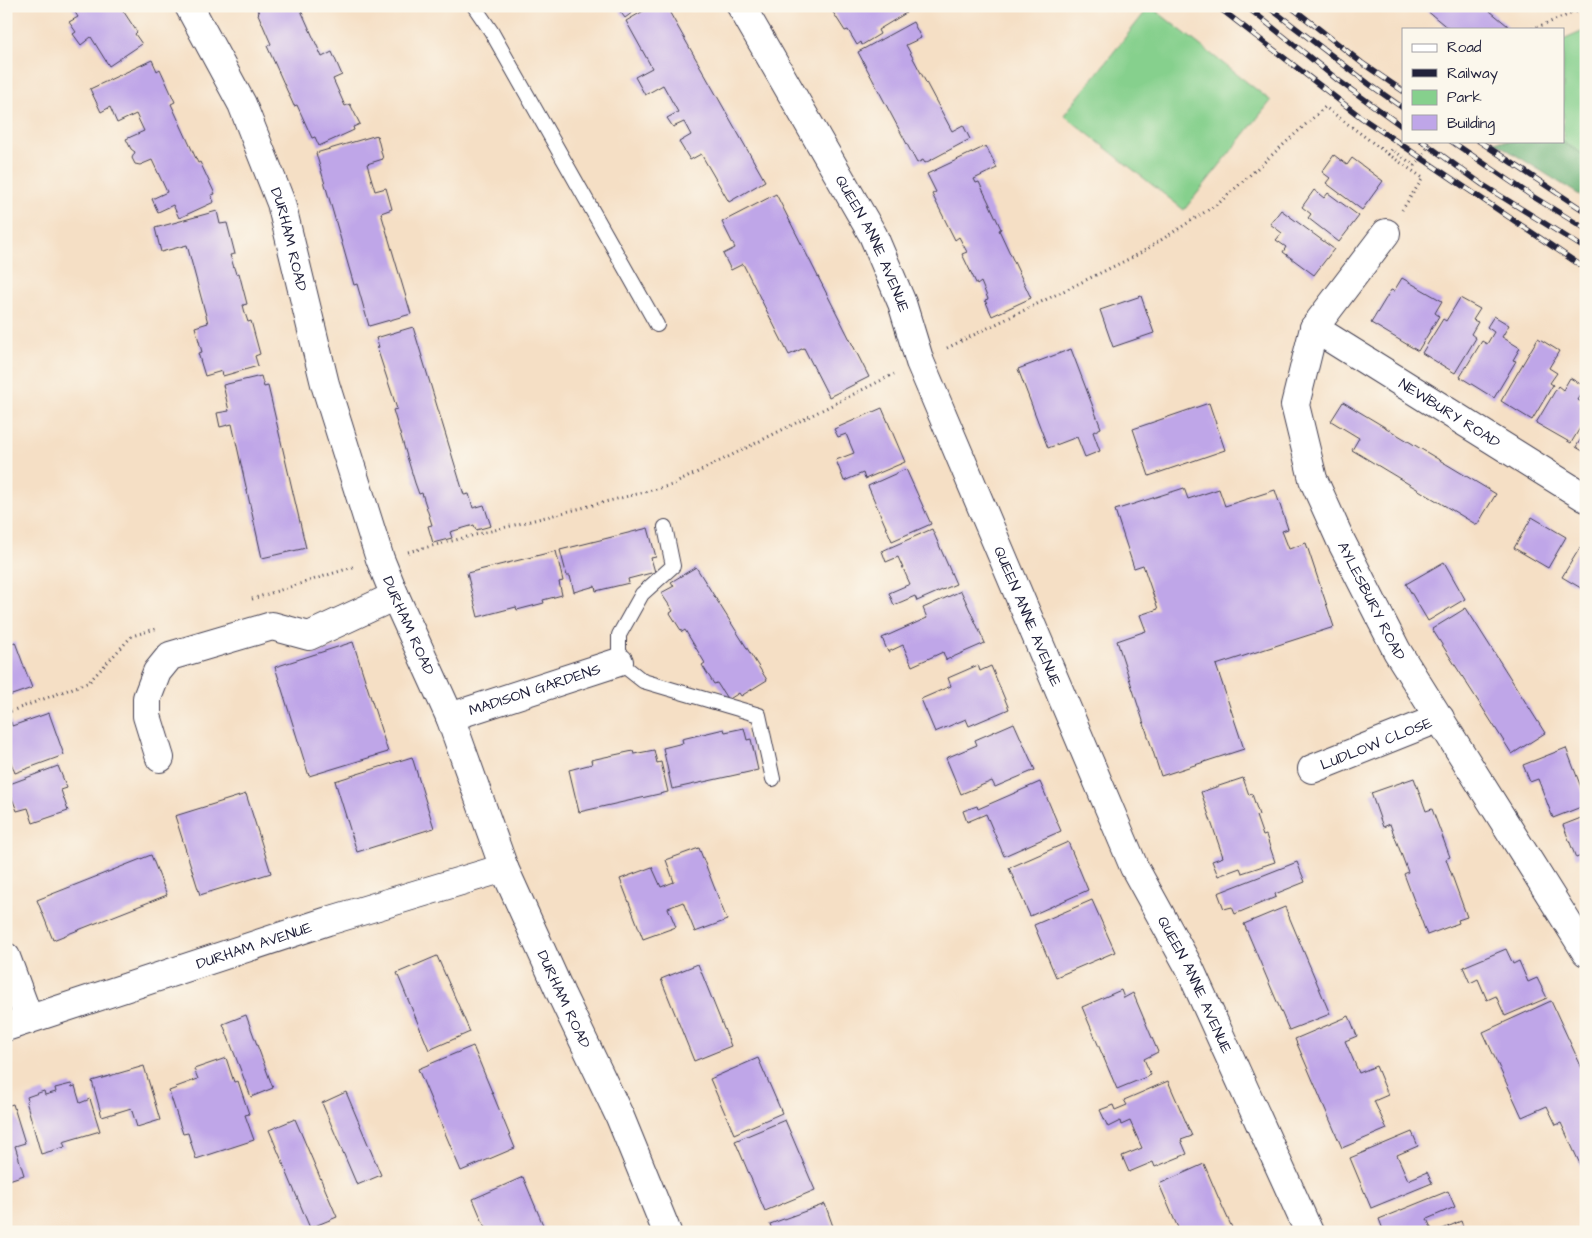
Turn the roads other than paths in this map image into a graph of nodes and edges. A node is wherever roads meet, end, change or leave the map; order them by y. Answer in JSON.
{"nodes":[{"id":1,"x":189,"y":6,"type":"edge"},
{"id":2,"x":474,"y":6,"type":"edge"},
{"id":3,"x":741,"y":6,"type":"edge"},
{"id":4,"x":1386,"y":233,"type":"road end"},
{"id":5,"x":657,"y":326,"type":"dead end"},
{"id":6,"x":1314,"y":328,"type":"junction"},
{"id":7,"x":1586,"y":498,"type":"edge"},
{"id":8,"x":665,"y":527,"type":"dead end"},
{"id":9,"x":394,"y":596,"type":"junction"},
{"id":10,"x":619,"y":662,"type":"junction"},
{"id":11,"x":450,"y":717,"type":"junction"},
{"id":12,"x":1440,"y":718,"type":"junction"},
{"id":13,"x":160,"y":758,"type":"dead end"},
{"id":14,"x":1312,"y":768,"type":"dead end"},
{"id":15,"x":773,"y":779,"type":"dead end"},
{"id":16,"x":504,"y":868,"type":"junction"},
{"id":17,"x":1586,"y":952,"type":"edge"},
{"id":18,"x":6,"y":957,"type":"edge"},
{"id":19,"x":18,"y":1023,"type":"edge"},
{"id":20,"x":667,"y":1232,"type":"edge"},
{"id":21,"x":1310,"y":1232,"type":"edge"}],
"edges":[{"from":1,"to":9,"type":"street","name":"DURHAM ROAD"},
{"from":2,"to":5,"type":"lane"},
{"from":3,"to":21,"type":"street","name":"QUEEN ANNE AVENUE"},
{"from":4,"to":6,"type":"street","name":"AYLESBURY ROAD"},
{"from":6,"to":7,"type":"street","name":"NEWBURY ROAD"},
{"from":6,"to":12,"type":"street","name":"AYLESBURY ROAD"},
{"from":8,"to":10,"type":"lane"},
{"from":9,"to":11,"type":"street","name":"DURHAM ROAD"},
{"from":9,"to":13,"type":"street"},
{"from":10,"to":11,"type":"street","name":"MADISON GARDENS"},
{"from":10,"to":15,"type":"lane"},
{"from":11,"to":16,"type":"street","name":"DURHAM ROAD"},
{"from":12,"to":14,"type":"street","name":"LUDLOW CLOSE"},
{"from":12,"to":17,"type":"street","name":"AYLESBURY ROAD"},
{"from":16,"to":19,"type":"street","name":"DURHAM AVENUE"},
{"from":16,"to":20,"type":"street","name":"DURHAM ROAD"},
{"from":18,"to":19,"type":"street"}]}
